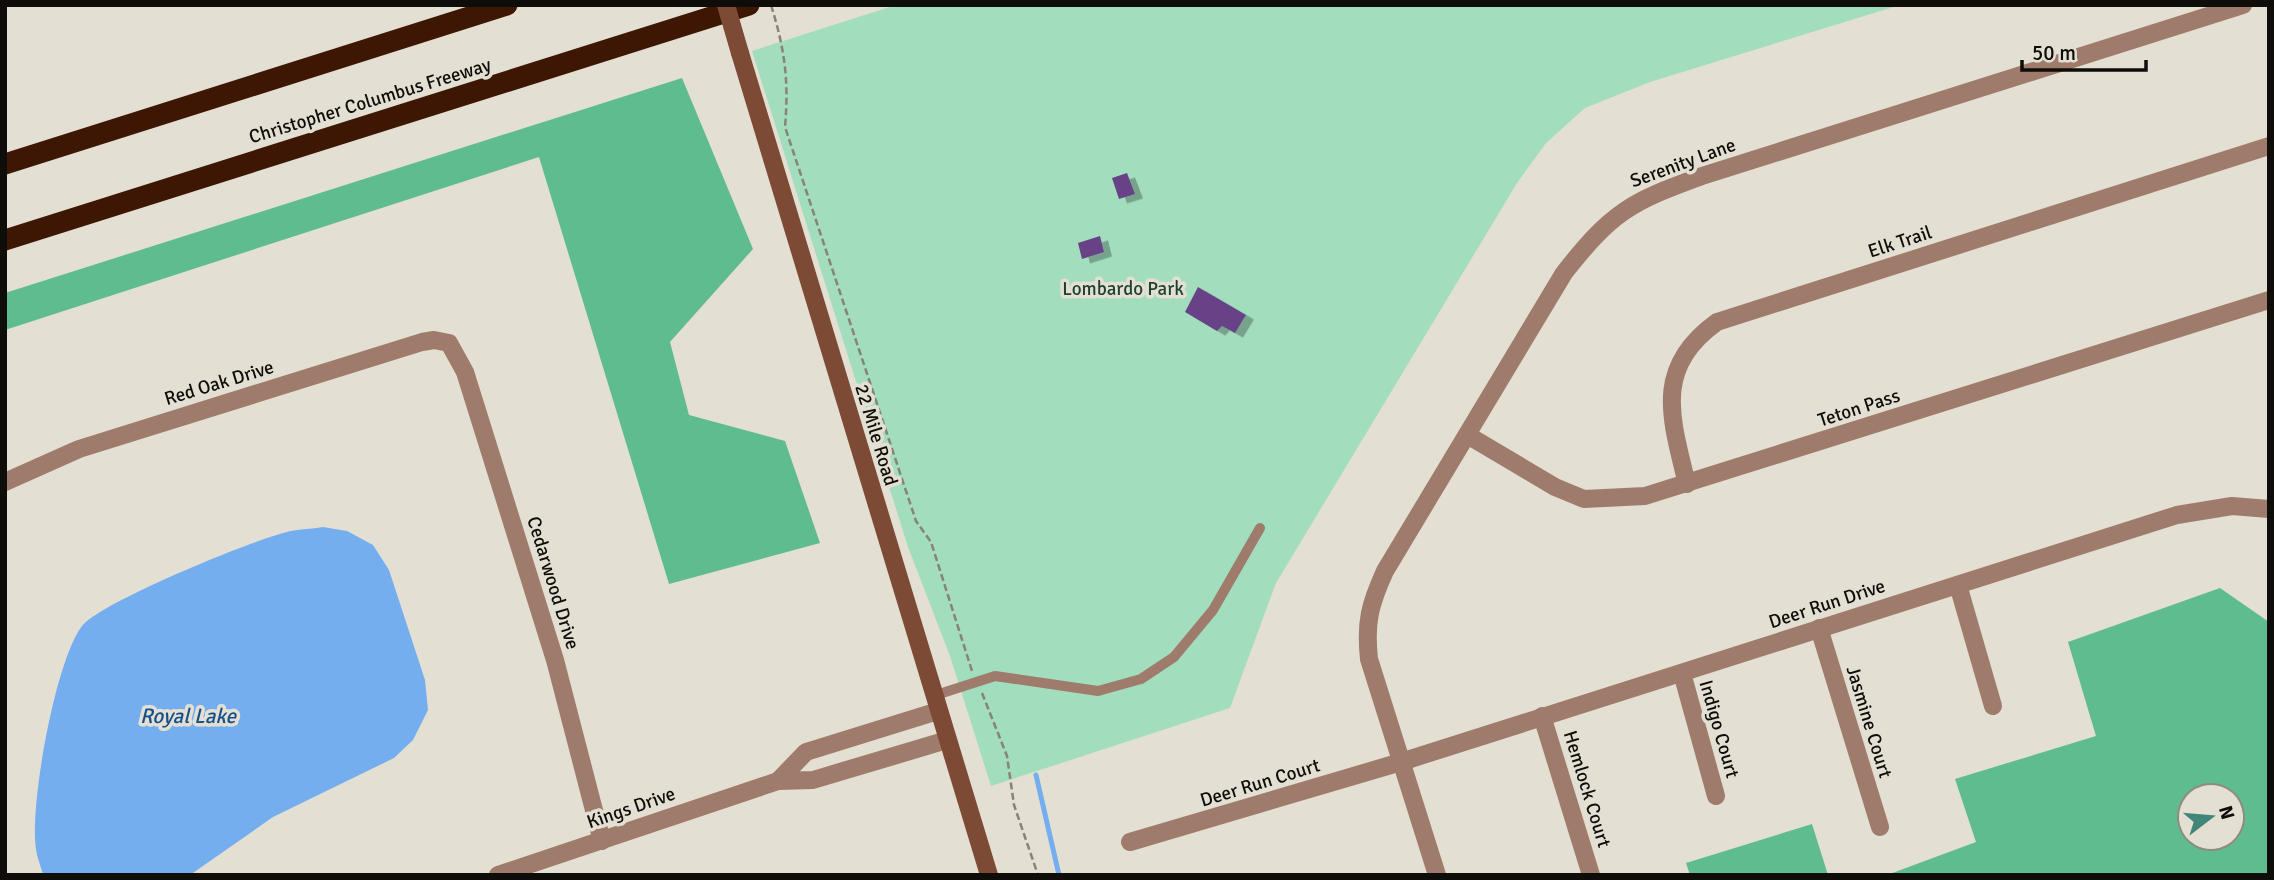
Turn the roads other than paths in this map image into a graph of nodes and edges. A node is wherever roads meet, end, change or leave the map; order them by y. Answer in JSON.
{"nodes":[{"id":1,"x":507,"y":5,"type":"edge"},
{"id":2,"x":726,"y":5,"type":"edge"},
{"id":3,"x":749,"y":5,"type":"edge"},
{"id":4,"x":2243,"y":5,"type":"edge"},
{"id":5,"x":2269,"y":146,"type":"edge"},
{"id":6,"x":5,"y":164,"type":"edge"},
{"id":7,"x":5,"y":240,"type":"edge"},
{"id":8,"x":2269,"y":300,"type":"edge"},
{"id":9,"x":449,"y":343,"type":"joint"},
{"id":10,"x":1469,"y":436,"type":"junction"},
{"id":11,"x":5,"y":482,"type":"edge"},
{"id":12,"x":1687,"y":484,"type":"junction"},
{"id":13,"x":2269,"y":509,"type":"edge"},
{"id":14,"x":1260,"y":527,"type":"dead end"},
{"id":15,"x":1958,"y":585,"type":"junction"},
{"id":16,"x":1819,"y":628,"type":"junction"},
{"id":17,"x":1682,"y":673,"type":"junction"},
{"id":18,"x":936,"y":703,"type":"junction"},
{"id":19,"x":1993,"y":706,"type":"dead end"},
{"id":20,"x":1542,"y":716,"type":"junction"},
{"id":21,"x":947,"y":740,"type":"junction"},
{"id":22,"x":1401,"y":762,"type":"junction"},
{"id":23,"x":778,"y":781,"type":"junction"},
{"id":24,"x":1716,"y":796,"type":"dead end"},
{"id":25,"x":1880,"y":827,"type":"dead end"},
{"id":26,"x":602,"y":841,"type":"junction"},
{"id":27,"x":1130,"y":842,"type":"dead end"},
{"id":28,"x":498,"y":875,"type":"edge"},
{"id":29,"x":989,"y":875,"type":"edge"},
{"id":30,"x":1437,"y":875,"type":"edge"},
{"id":31,"x":1591,"y":875,"type":"edge"}],
"edges":[{"from":1,"to":6,"type":"highway"},
{"from":2,"to":18,"type":"street","name":"22 Mile Road","bridge":true},
{"from":3,"to":7,"type":"highway","name":"Christopher Columbus Freeway"},
{"from":4,"to":10,"type":"street","name":"Serenity Lane"},
{"from":5,"to":12,"type":"street","name":"Elk Trail"},
{"from":8,"to":12,"type":"street","name":"Teton Pass"},
{"from":9,"to":11,"type":"street","name":"Red Oak Drive"},
{"from":9,"to":26,"type":"street","name":"Cedarwood Drive"},
{"from":10,"to":12,"type":"street","name":"Teton Pass"},
{"from":10,"to":22,"type":"street","name":"Serenity Lane"},
{"from":13,"to":15,"type":"street","name":"Deer Run Drive"},
{"from":14,"to":18,"type":"lane"},
{"from":15,"to":16,"type":"street","name":"Deer Run Drive"},
{"from":15,"to":19,"type":"street"},
{"from":16,"to":17,"type":"street","name":"Deer Run Drive"},
{"from":16,"to":25,"type":"street","name":"Jasmine Court"},
{"from":17,"to":20,"type":"street","name":"Deer Run Drive"},
{"from":17,"to":24,"type":"street","name":"Indigo Court"},
{"from":18,"to":21,"type":"street","name":"22 Mile Road"},
{"from":18,"to":23,"type":"street","name":"Kings Drive"},
{"from":20,"to":22,"type":"street","name":"Deer Run Drive"},
{"from":20,"to":31,"type":"street","name":"Hemlock Court"},
{"from":21,"to":23,"type":"street","name":"Kings Drive"},
{"from":21,"to":29,"type":"street","name":"22 Mile Road"},
{"from":22,"to":27,"type":"street","name":"Deer Run Court"},
{"from":22,"to":30,"type":"street","name":"Serenity Lane"},
{"from":23,"to":26,"type":"street","name":"Kings Drive"},
{"from":26,"to":28,"type":"street","name":"Kings Drive"}]}
